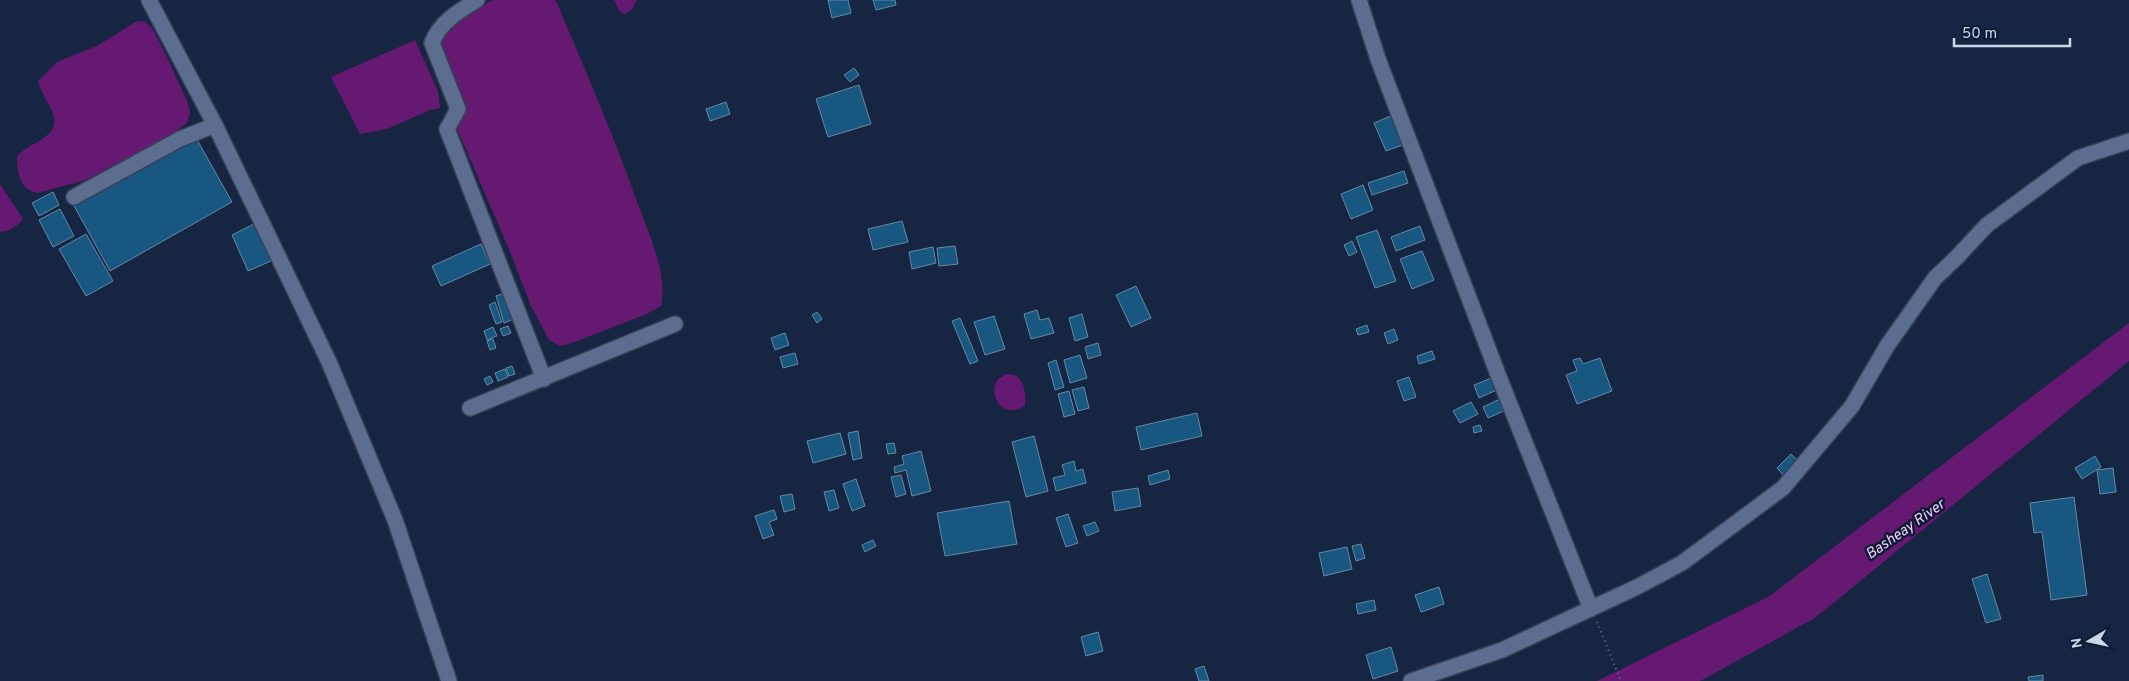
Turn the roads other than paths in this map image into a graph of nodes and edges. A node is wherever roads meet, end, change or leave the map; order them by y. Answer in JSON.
{"nodes":[{"id":1,"x":149,"y":0,"type":"edge"},
{"id":2,"x":477,"y":0,"type":"edge"},
{"id":3,"x":1359,"y":0,"type":"edge"},
{"id":4,"x":215,"y":125,"type":"junction"},
{"id":5,"x":2129,"y":141,"type":"edge"},
{"id":6,"x":74,"y":197,"type":"dead end"},
{"id":7,"x":675,"y":324,"type":"dead end"},
{"id":8,"x":544,"y":379,"type":"junction"},
{"id":9,"x":470,"y":408,"type":"dead end"},
{"id":10,"x":1591,"y":609,"type":"junction"},
{"id":11,"x":449,"y":681,"type":"edge"},
{"id":12,"x":1411,"y":681,"type":"edge"}],
"edges":[{"from":1,"to":4,"type":"street"},
{"from":2,"to":8,"type":"street"},
{"from":3,"to":10,"type":"street"},
{"from":4,"to":6,"type":"street"},
{"from":4,"to":11,"type":"street"},
{"from":5,"to":10,"type":"street"},
{"from":7,"to":8,"type":"street"},
{"from":8,"to":9,"type":"street"},
{"from":10,"to":12,"type":"street"}]}
